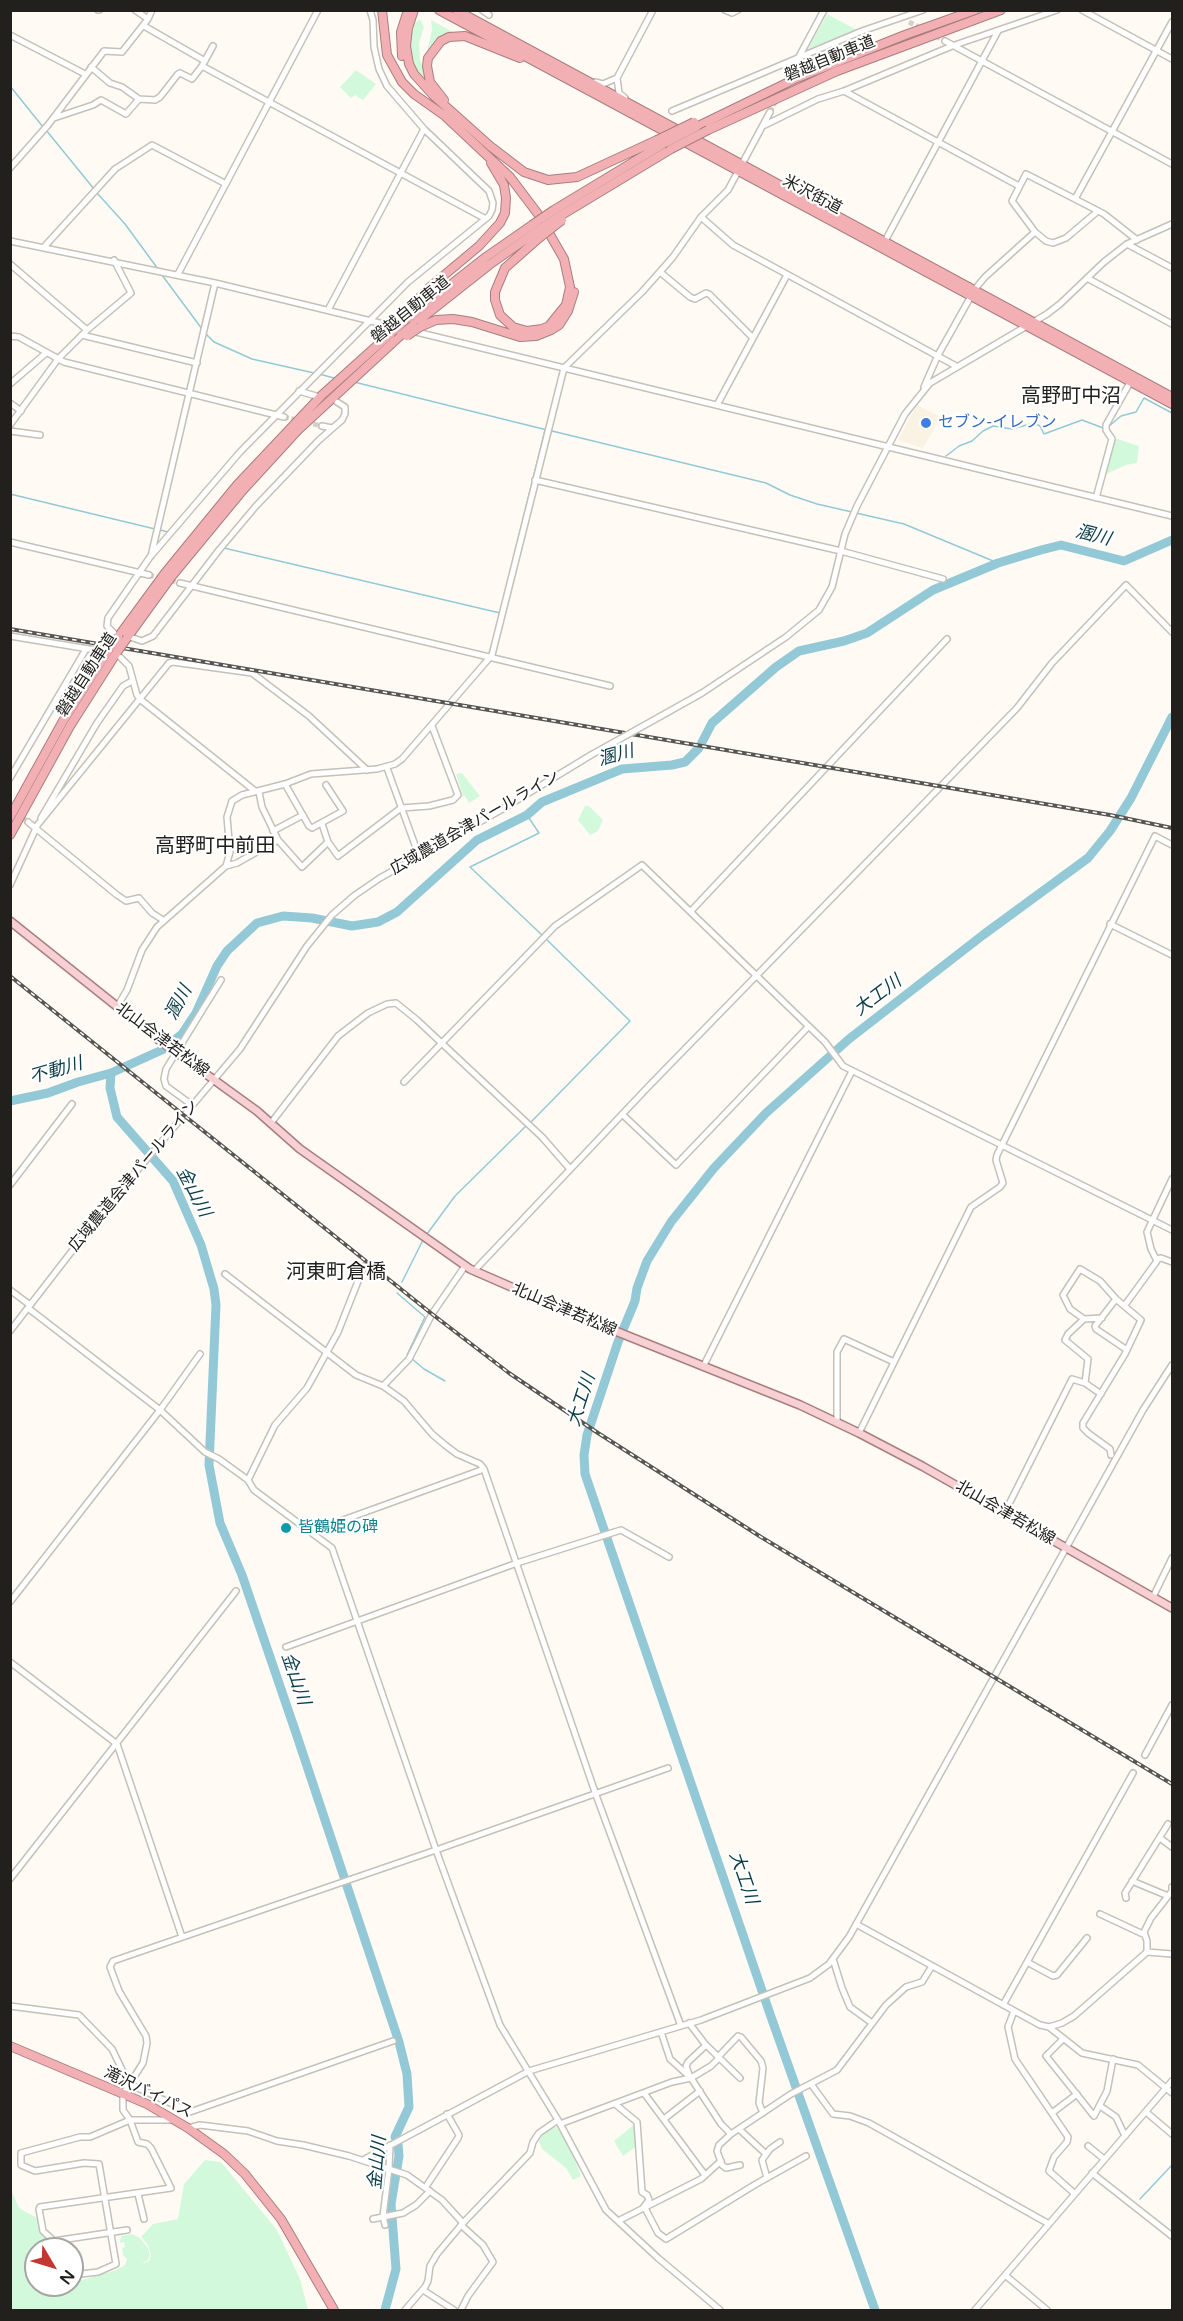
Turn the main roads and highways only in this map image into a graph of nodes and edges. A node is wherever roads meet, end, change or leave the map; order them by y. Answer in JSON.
{"nodes":[{"id":1,"x":382,"y":10,"type":"edge"},
{"id":2,"x":439,"y":10,"type":"edge"},
{"id":3,"x":456,"y":10,"type":"edge"},
{"id":4,"x":975,"y":10,"type":"edge"},
{"id":5,"x":1000,"y":10,"type":"edge"},
{"id":6,"x":411,"y":11,"type":"edge"},
{"id":7,"x":573,"y":82,"type":"junction"},
{"id":8,"x":451,"y":110,"type":"junction"},
{"id":9,"x":445,"y":116,"type":"junction"},
{"id":10,"x":660,"y":142,"type":"junction"},
{"id":11,"x":490,"y":146,"type":"junction"},
{"id":12,"x":482,"y":150,"type":"junction"},
{"id":13,"x":559,"y":215,"type":"junction"},
{"id":14,"x":535,"y":232,"type":"junction"},
{"id":15,"x":973,"y":292,"type":"junction"},
{"id":16,"x":398,"y":323,"type":"junction"},
{"id":17,"x":416,"y":326,"type":"junction"},
{"id":18,"x":367,"y":359,"type":"junction"},
{"id":19,"x":1132,"y":378,"type":"junction"},
{"id":20,"x":1173,"y":397,"type":"edge"},
{"id":21,"x":1173,"y":404,"type":"edge"},
{"id":22,"x":112,"y":652,"type":"junction"},
{"id":23,"x":10,"y":817,"type":"edge"},
{"id":24,"x":10,"y":835,"type":"edge"},
{"id":25,"x":10,"y":921,"type":"edge"},
{"id":26,"x":1173,"y":1608,"type":"edge"},
{"id":27,"x":10,"y":2046,"type":"edge"},
{"id":28,"x":334,"y":2310,"type":"edge"}],
"edges":[{"from":1,"to":9,"type":"highway"},
{"from":2,"to":7,"type":"highway","name":"米沢街道"},
{"from":3,"to":15,"type":"highway","name":"米沢街道"},
{"from":4,"to":10,"type":"highway","name":"磐越自動車道","bridge":true},
{"from":5,"to":13,"type":"highway","name":"磐越自動車道","bridge":true},
{"from":6,"to":8,"type":"highway"},
{"from":6,"to":9,"type":"highway"},
{"from":7,"to":8,"type":"highway"},
{"from":7,"to":15,"type":"highway","name":"米沢街道"},
{"from":8,"to":11,"type":"highway"},
{"from":9,"to":12,"type":"highway"},
{"from":10,"to":11,"type":"highway"},
{"from":10,"to":13,"type":"highway","name":"磐越自動車道"},
{"from":11,"to":17,"type":"highway"},
{"from":12,"to":14,"type":"highway"},
{"from":12,"to":16,"type":"highway"},
{"from":13,"to":14,"type":"highway","name":"磐越自動車道","bridge":true},
{"from":13,"to":14,"type":"highway","bridge":true},
{"from":14,"to":16,"type":"highway","name":"磐越自動車道"},
{"from":14,"to":17,"type":"highway","name":"磐越自動車道"},
{"from":15,"to":19,"type":"highway","name":"米沢街道"},
{"from":16,"to":18,"type":"highway","bridge":true},
{"from":17,"to":18,"type":"highway","name":"磐越自動車道","bridge":true},
{"from":18,"to":22,"type":"highway","name":"磐越自動車道","bridge":true},
{"from":18,"to":22,"type":"highway","name":"磐越自動車道","bridge":true},
{"from":19,"to":20,"type":"highway","name":"米沢街道"},
{"from":19,"to":21,"type":"highway","name":"米沢街道"},
{"from":22,"to":23,"type":"highway","name":"磐越自動車道"},
{"from":22,"to":24,"type":"highway","name":"磐越自動車道"},
{"from":25,"to":26,"type":"main road","name":"北山会津若松線"},
{"from":27,"to":28,"type":"highway","name":"滝沢バイパス"}]}
